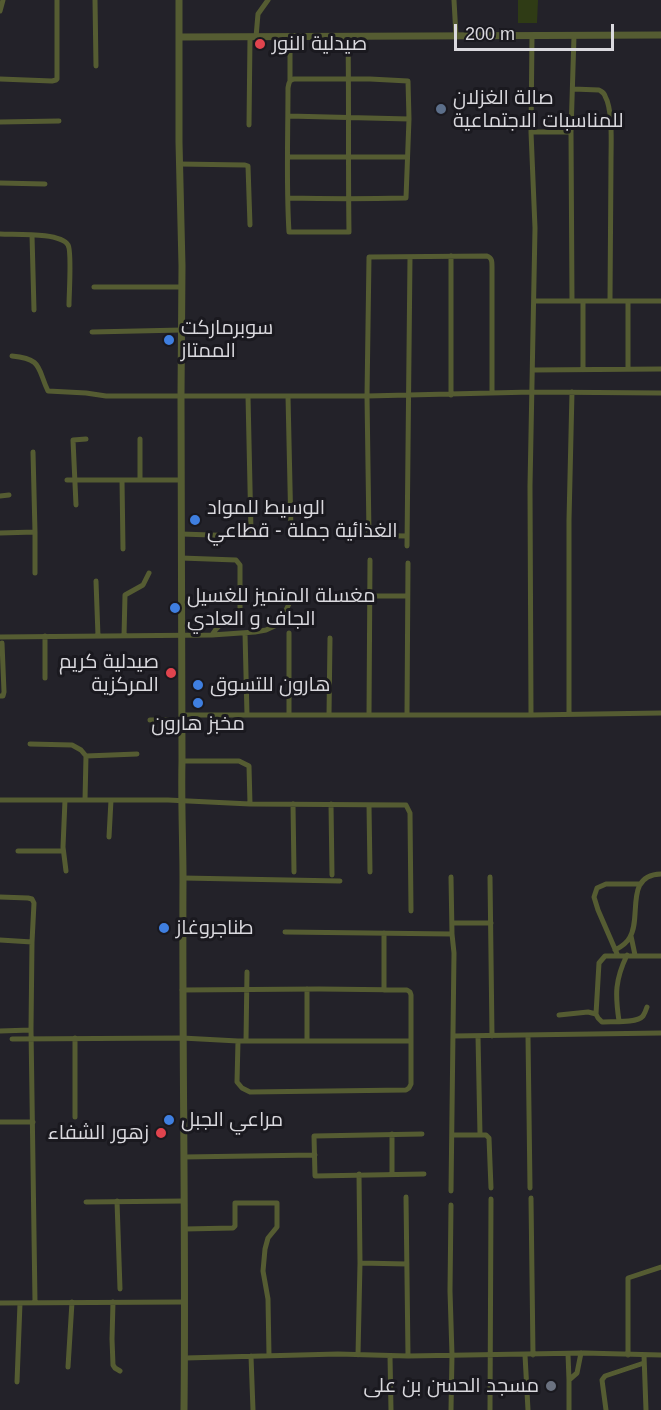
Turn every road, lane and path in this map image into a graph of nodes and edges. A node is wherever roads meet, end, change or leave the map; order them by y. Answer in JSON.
{"nodes":[{"id":1,"x":3,"y":0,"type":"edge"},
{"id":2,"x":57,"y":0,"type":"edge"},
{"id":3,"x":95,"y":0,"type":"edge"},
{"id":4,"x":179,"y":0,"type":"edge"},
{"id":5,"x":268,"y":0,"type":"edge"},
{"id":6,"x":454,"y":0,"type":"edge"},
{"id":7,"x":0,"y":11,"type":"edge"},
{"id":8,"x":661,"y":35,"type":"edge"},
{"id":9,"x":290,"y":36,"type":"junction"},
{"id":10,"x":348,"y":36,"type":"junction"},
{"id":11,"x":456,"y":36,"type":"junction"},
{"id":12,"x":532,"y":36,"type":"junction"},
{"id":13,"x":574,"y":36,"type":"junction"},
{"id":14,"x":179,"y":37,"type":"junction"},
{"id":15,"x":253,"y":37,"type":"junction"},
{"id":16,"x":96,"y":66,"type":"dead end"},
{"id":17,"x":0,"y":79,"type":"edge"},
{"id":18,"x":348,"y":79,"type":"junction"},
{"id":19,"x":290,"y":80,"type":"junction"},
{"id":20,"x":573,"y":89,"type":"junction"},
{"id":21,"x":288,"y":116,"type":"junction"},
{"id":22,"x":349,"y":118,"type":"junction"},
{"id":23,"x":409,"y":119,"type":"junction"},
{"id":24,"x":0,"y":122,"type":"edge"},
{"id":25,"x":59,"y":122,"type":"dead end"},
{"id":26,"x":249,"y":125,"type":"dead end"},
{"id":27,"x":531,"y":132,"type":"junction"},
{"id":28,"x":571,"y":132,"type":"junction"},
{"id":29,"x":288,"y":157,"type":"junction"},
{"id":30,"x":349,"y":157,"type":"junction"},
{"id":31,"x":407,"y":157,"type":"junction"},
{"id":32,"x":179,"y":164,"type":"junction"},
{"id":33,"x":0,"y":183,"type":"edge"},
{"id":34,"x":45,"y":184,"type":"dead end"},
{"id":35,"x":288,"y":198,"type":"junction"},
{"id":36,"x":348,"y":199,"type":"junction"},
{"id":37,"x":250,"y":225,"type":"dead end"},
{"id":38,"x":0,"y":234,"type":"edge"},
{"id":39,"x":32,"y":235,"type":"junction"},
{"id":40,"x":451,"y":256,"type":"junction"},
{"id":41,"x":410,"y":257,"type":"junction"},
{"id":42,"x":94,"y":287,"type":"dead end"},
{"id":43,"x":182,"y":287,"type":"junction"},
{"id":44,"x":534,"y":301,"type":"junction"},
{"id":45,"x":572,"y":301,"type":"junction"},
{"id":46,"x":583,"y":301,"type":"junction"},
{"id":47,"x":610,"y":301,"type":"junction"},
{"id":48,"x":628,"y":301,"type":"junction"},
{"id":49,"x":661,"y":301,"type":"edge"},
{"id":50,"x":69,"y":305,"type":"dead end"},
{"id":51,"x":34,"y":310,"type":"dead end"},
{"id":52,"x":182,"y":330,"type":"junction"},
{"id":53,"x":92,"y":332,"type":"dead end"},
{"id":54,"x":12,"y":356,"type":"dead end"},
{"id":55,"x":583,"y":369,"type":"junction"},
{"id":56,"x":628,"y":369,"type":"junction"},
{"id":57,"x":661,"y":369,"type":"edge"},
{"id":58,"x":532,"y":370,"type":"junction"},
{"id":59,"x":532,"y":392,"type":"junction"},
{"id":60,"x":572,"y":392,"type":"junction"},
{"id":61,"x":492,"y":393,"type":"junction"},
{"id":62,"x":661,"y":393,"type":"edge"},
{"id":63,"x":451,"y":395,"type":"junction"},
{"id":64,"x":180,"y":396,"type":"junction"},
{"id":65,"x":248,"y":396,"type":"junction"},
{"id":66,"x":288,"y":396,"type":"junction"},
{"id":67,"x":368,"y":396,"type":"junction"},
{"id":68,"x":409,"y":396,"type":"junction"},
{"id":69,"x":86,"y":439,"type":"dead end"},
{"id":70,"x":140,"y":439,"type":"dead end"},
{"id":71,"x":33,"y":452,"type":"dead end"},
{"id":72,"x":67,"y":480,"type":"dead end"},
{"id":73,"x":74,"y":480,"type":"junction"},
{"id":74,"x":122,"y":480,"type":"junction"},
{"id":75,"x":141,"y":480,"type":"junction"},
{"id":76,"x":181,"y":480,"type":"junction"},
{"id":77,"x":9,"y":495,"type":"dead end"},
{"id":78,"x":0,"y":496,"type":"edge"},
{"id":79,"x":76,"y":505,"type":"dead end"},
{"id":80,"x":291,"y":531,"type":"dead end"},
{"id":81,"x":35,"y":532,"type":"junction"},
{"id":82,"x":0,"y":533,"type":"edge"},
{"id":83,"x":181,"y":534,"type":"junction"},
{"id":84,"x":343,"y":535,"type":"dead end"},
{"id":85,"x":369,"y":535,"type":"junction"},
{"id":86,"x":407,"y":536,"type":"junction"},
{"id":87,"x":407,"y":546,"type":"dead end"},
{"id":88,"x":123,"y":549,"type":"dead end"},
{"id":89,"x":181,"y":558,"type":"junction"},
{"id":90,"x":370,"y":560,"type":"dead end"},
{"id":91,"x":408,"y":563,"type":"dead end"},
{"id":92,"x":35,"y":573,"type":"dead end"},
{"id":93,"x":149,"y":573,"type":"dead end"},
{"id":94,"x":96,"y":581,"type":"dead end"},
{"id":95,"x":407,"y":596,"type":"junction"},
{"id":96,"x":370,"y":597,"type":"junction"},
{"id":97,"x":289,"y":604,"type":"dead end"},
{"id":98,"x":245,"y":633,"type":"junction"},
{"id":99,"x":289,"y":633,"type":"dead end"},
{"id":100,"x":212,"y":635,"type":"junction"},
{"id":101,"x":45,"y":636,"type":"junction"},
{"id":102,"x":98,"y":636,"type":"junction"},
{"id":103,"x":124,"y":636,"type":"junction"},
{"id":104,"x":182,"y":636,"type":"junction"},
{"id":105,"x":330,"y":638,"type":"dead end"},
{"id":106,"x":1,"y":640,"type":"edge"},
{"id":107,"x":45,"y":678,"type":"dead end"},
{"id":108,"x":0,"y":696,"type":"edge"},
{"id":109,"x":661,"y":713,"type":"edge"},
{"id":110,"x":407,"y":714,"type":"junction"},
{"id":111,"x":569,"y":714,"type":"junction"},
{"id":112,"x":247,"y":715,"type":"junction"},
{"id":113,"x":289,"y":715,"type":"junction"},
{"id":114,"x":329,"y":715,"type":"junction"},
{"id":115,"x":369,"y":715,"type":"junction"},
{"id":116,"x":531,"y":715,"type":"junction"},
{"id":117,"x":182,"y":717,"type":"junction"},
{"id":118,"x":150,"y":720,"type":"dead end"},
{"id":119,"x":30,"y":744,"type":"dead end"},
{"id":120,"x":137,"y":754,"type":"dead end"},
{"id":121,"x":86,"y":756,"type":"junction"},
{"id":122,"x":183,"y":761,"type":"junction"},
{"id":123,"x":0,"y":800,"type":"edge"},
{"id":124,"x":65,"y":800,"type":"junction"},
{"id":125,"x":85,"y":800,"type":"junction"},
{"id":126,"x":111,"y":800,"type":"junction"},
{"id":127,"x":181,"y":801,"type":"junction"},
{"id":128,"x":250,"y":804,"type":"junction"},
{"id":129,"x":293,"y":804,"type":"junction"},
{"id":130,"x":331,"y":804,"type":"junction"},
{"id":131,"x":369,"y":804,"type":"junction"},
{"id":132,"x":110,"y":837,"type":"dead end"},
{"id":133,"x":18,"y":851,"type":"dead end"},
{"id":134,"x":63,"y":851,"type":"junction"},
{"id":135,"x":66,"y":871,"type":"dead end"},
{"id":136,"x":294,"y":872,"type":"dead end"},
{"id":137,"x":370,"y":872,"type":"dead end"},
{"id":138,"x":661,"y":874,"type":"edge"},
{"id":139,"x":332,"y":875,"type":"dead end"},
{"id":140,"x":451,"y":877,"type":"dead end"},
{"id":141,"x":490,"y":877,"type":"dead end"},
{"id":142,"x":183,"y":878,"type":"junction"},
{"id":143,"x":340,"y":881,"type":"dead end"},
{"id":144,"x":640,"y":884,"type":"junction"},
{"id":145,"x":0,"y":897,"type":"edge"},
{"id":146,"x":411,"y":910,"type":"dead end"},
{"id":147,"x":452,"y":923,"type":"junction"},
{"id":148,"x":490,"y":923,"type":"junction"},
{"id":149,"x":285,"y":932,"type":"dead end"},
{"id":150,"x":384,"y":933,"type":"junction"},
{"id":151,"x":452,"y":934,"type":"junction"},
{"id":152,"x":631,"y":936,"type":"junction"},
{"id":153,"x":0,"y":940,"type":"edge"},
{"id":154,"x":32,"y":942,"type":"junction"},
{"id":155,"x":616,"y":954,"type":"junction"},
{"id":156,"x":635,"y":955,"type":"junction"},
{"id":157,"x":627,"y":956,"type":"junction"},
{"id":158,"x":661,"y":956,"type":"edge"},
{"id":159,"x":620,"y":969,"type":"junction"},
{"id":160,"x":247,"y":972,"type":"dead end"},
{"id":161,"x":307,"y":989,"type":"junction"},
{"id":162,"x":182,"y":990,"type":"junction"},
{"id":163,"x":247,"y":990,"type":"junction"},
{"id":164,"x":384,"y":990,"type":"junction"},
{"id":165,"x":647,"y":1006,"type":"dead end"},
{"id":166,"x":596,"y":1014,"type":"junction"},
{"id":167,"x":559,"y":1015,"type":"dead end"},
{"id":168,"x":619,"y":1021,"type":"junction"},
{"id":169,"x":32,"y":1030,"type":"junction"},
{"id":170,"x":0,"y":1031,"type":"edge"},
{"id":171,"x":661,"y":1034,"type":"edge"},
{"id":172,"x":528,"y":1035,"type":"junction"},
{"id":173,"x":453,"y":1036,"type":"junction"},
{"id":174,"x":478,"y":1036,"type":"junction"},
{"id":175,"x":492,"y":1036,"type":"junction"},
{"id":176,"x":32,"y":1038,"type":"junction"},
{"id":177,"x":75,"y":1038,"type":"junction"},
{"id":178,"x":182,"y":1038,"type":"junction"},
{"id":179,"x":12,"y":1039,"type":"dead end"},
{"id":180,"x":307,"y":1040,"type":"junction"},
{"id":181,"x":238,"y":1041,"type":"junction"},
{"id":182,"x":246,"y":1041,"type":"junction"},
{"id":183,"x":410,"y":1041,"type":"junction"},
{"id":184,"x":75,"y":1117,"type":"dead end"},
{"id":185,"x":0,"y":1122,"type":"edge"},
{"id":186,"x":33,"y":1122,"type":"junction"},
{"id":187,"x":392,"y":1134,"type":"junction"},
{"id":188,"x":422,"y":1134,"type":"dead end"},
{"id":189,"x":453,"y":1135,"type":"junction"},
{"id":190,"x":480,"y":1135,"type":"junction"},
{"id":191,"x":315,"y":1155,"type":"junction"},
{"id":192,"x":184,"y":1157,"type":"junction"},
{"id":193,"x":359,"y":1174,"type":"junction"},
{"id":194,"x":392,"y":1174,"type":"junction"},
{"id":195,"x":424,"y":1174,"type":"dead end"},
{"id":196,"x":491,"y":1188,"type":"dead end"},
{"id":197,"x":530,"y":1188,"type":"dead end"},
{"id":198,"x":451,"y":1191,"type":"dead end"},
{"id":199,"x":406,"y":1197,"type":"dead end"},
{"id":200,"x":531,"y":1198,"type":"dead end"},
{"id":201,"x":491,"y":1199,"type":"dead end"},
{"id":202,"x":184,"y":1201,"type":"junction"},
{"id":203,"x":86,"y":1202,"type":"dead end"},
{"id":204,"x":117,"y":1202,"type":"junction"},
{"id":205,"x":451,"y":1205,"type":"dead end"},
{"id":206,"x":184,"y":1229,"type":"junction"},
{"id":207,"x":360,"y":1263,"type":"junction"},
{"id":208,"x":407,"y":1264,"type":"junction"},
{"id":209,"x":661,"y":1267,"type":"edge"},
{"id":210,"x":120,"y":1289,"type":"dead end"},
{"id":211,"x":35,"y":1302,"type":"junction"},
{"id":212,"x":72,"y":1302,"type":"junction"},
{"id":213,"x":113,"y":1302,"type":"junction"},
{"id":214,"x":184,"y":1302,"type":"junction"},
{"id":215,"x":0,"y":1303,"type":"edge"},
{"id":216,"x":20,"y":1303,"type":"junction"},
{"id":217,"x":581,"y":1353,"type":"junction"},
{"id":218,"x":568,"y":1354,"type":"junction"},
{"id":219,"x":269,"y":1355,"type":"junction"},
{"id":220,"x":358,"y":1355,"type":"junction"},
{"id":221,"x":452,"y":1355,"type":"junction"},
{"id":222,"x":489,"y":1355,"type":"junction"},
{"id":223,"x":525,"y":1355,"type":"junction"},
{"id":224,"x":533,"y":1355,"type":"junction"},
{"id":225,"x":628,"y":1355,"type":"junction"},
{"id":226,"x":644,"y":1355,"type":"junction"},
{"id":227,"x":661,"y":1355,"type":"edge"},
{"id":228,"x":251,"y":1356,"type":"junction"},
{"id":229,"x":390,"y":1356,"type":"junction"},
{"id":230,"x":408,"y":1356,"type":"junction"},
{"id":231,"x":185,"y":1358,"type":"junction"},
{"id":232,"x":644,"y":1363,"type":"junction"},
{"id":233,"x":68,"y":1367,"type":"dead end"},
{"id":234,"x":120,"y":1371,"type":"dead end"},
{"id":235,"x":569,"y":1380,"type":"junction"},
{"id":236,"x":16,"y":1382,"type":"dead end"},
{"id":237,"x":184,"y":1410,"type":"edge"},
{"id":238,"x":253,"y":1410,"type":"edge"},
{"id":239,"x":391,"y":1410,"type":"edge"},
{"id":240,"x":451,"y":1410,"type":"edge"},
{"id":241,"x":490,"y":1410,"type":"edge"},
{"id":242,"x":528,"y":1410,"type":"edge"},
{"id":243,"x":569,"y":1410,"type":"edge"},
{"id":244,"x":606,"y":1410,"type":"edge"},
{"id":245,"x":646,"y":1410,"type":"edge"}],
"edges":[{"from":1,"to":7,"type":"street"},
{"from":2,"to":17,"type":"street"},
{"from":3,"to":16,"type":"street"},
{"from":4,"to":14,"type":"street"},
{"from":5,"to":15,"type":"street"},
{"from":6,"to":11,"type":"street"},
{"from":8,"to":13,"type":"street"},
{"from":9,"to":10,"type":"street"},
{"from":9,"to":15,"type":"street"},
{"from":9,"to":19,"type":"street"},
{"from":10,"to":11,"type":"street"},
{"from":10,"to":18,"type":"street"},
{"from":11,"to":12,"type":"street"},
{"from":12,"to":13,"type":"street"},
{"from":12,"to":27,"type":"street"},
{"from":13,"to":20,"type":"street"},
{"from":14,"to":15,"type":"street"},
{"from":14,"to":32,"type":"street"},
{"from":15,"to":26,"type":"street"},
{"from":18,"to":19,"type":"street"},
{"from":18,"to":22,"type":"street"},
{"from":18,"to":23,"type":"street"},
{"from":19,"to":21,"type":"street"},
{"from":20,"to":28,"type":"street"},
{"from":20,"to":47,"type":"street"},
{"from":21,"to":22,"type":"street"},
{"from":21,"to":29,"type":"street"},
{"from":22,"to":23,"type":"street"},
{"from":22,"to":30,"type":"street"},
{"from":23,"to":31,"type":"street"},
{"from":24,"to":25,"type":"street"},
{"from":27,"to":28,"type":"street"},
{"from":27,"to":44,"type":"street"},
{"from":28,"to":45,"type":"street"},
{"from":29,"to":30,"type":"street"},
{"from":29,"to":35,"type":"street"},
{"from":30,"to":31,"type":"street"},
{"from":30,"to":36,"type":"street"},
{"from":31,"to":36,"type":"street"},
{"from":32,"to":37,"type":"street"},
{"from":32,"to":43,"type":"street"},
{"from":33,"to":34,"type":"street"},
{"from":35,"to":36,"type":"street"},
{"from":35,"to":36,"type":"street"},
{"from":38,"to":39,"type":"street"},
{"from":39,"to":50,"type":"street"},
{"from":39,"to":51,"type":"street"},
{"from":40,"to":41,"type":"street"},
{"from":40,"to":61,"type":"street"},
{"from":40,"to":63,"type":"street"},
{"from":41,"to":67,"type":"street"},
{"from":41,"to":68,"type":"street"},
{"from":42,"to":43,"type":"street"},
{"from":43,"to":52,"type":"street"},
{"from":44,"to":45,"type":"street"},
{"from":44,"to":58,"type":"street"},
{"from":45,"to":46,"type":"street"},
{"from":46,"to":47,"type":"street"},
{"from":46,"to":55,"type":"street"},
{"from":47,"to":48,"type":"street"},
{"from":48,"to":49,"type":"street"},
{"from":48,"to":56,"type":"street"},
{"from":52,"to":53,"type":"street"},
{"from":52,"to":64,"type":"street"},
{"from":54,"to":64,"type":"street"},
{"from":55,"to":56,"type":"street"},
{"from":55,"to":58,"type":"street"},
{"from":56,"to":57,"type":"street"},
{"from":58,"to":59,"type":"street"},
{"from":59,"to":60,"type":"street"},
{"from":59,"to":61,"type":"street"},
{"from":59,"to":116,"type":"street"},
{"from":60,"to":62,"type":"street"},
{"from":60,"to":111,"type":"street"},
{"from":61,"to":63,"type":"street"},
{"from":63,"to":68,"type":"street"},
{"from":64,"to":65,"type":"street"},
{"from":64,"to":76,"type":"street"},
{"from":65,"to":66,"type":"street"},
{"from":65,"to":83,"type":"street"},
{"from":66,"to":67,"type":"street"},
{"from":66,"to":80,"type":"street"},
{"from":67,"to":68,"type":"street"},
{"from":67,"to":85,"type":"street"},
{"from":68,"to":86,"type":"street"},
{"from":69,"to":73,"type":"street"},
{"from":70,"to":75,"type":"street"},
{"from":71,"to":81,"type":"street"},
{"from":72,"to":73,"type":"street"},
{"from":73,"to":74,"type":"street"},
{"from":73,"to":79,"type":"street"},
{"from":74,"to":75,"type":"street"},
{"from":74,"to":88,"type":"street"},
{"from":75,"to":76,"type":"street"},
{"from":76,"to":83,"type":"street"},
{"from":77,"to":78,"type":"street"},
{"from":81,"to":82,"type":"street"},
{"from":81,"to":92,"type":"street"},
{"from":83,"to":89,"type":"street"},
{"from":84,"to":85,"type":"street"},
{"from":85,"to":86,"type":"street"},
{"from":86,"to":87,"type":"street"},
{"from":89,"to":100,"type":"street"},
{"from":89,"to":104,"type":"street"},
{"from":90,"to":96,"type":"street"},
{"from":91,"to":95,"type":"street"},
{"from":93,"to":103,"type":"street"},
{"from":94,"to":102,"type":"street"},
{"from":95,"to":96,"type":"street"},
{"from":95,"to":110,"type":"street"},
{"from":96,"to":115,"type":"street"},
{"from":97,"to":98,"type":"street"},
{"from":98,"to":100,"type":"street"},
{"from":98,"to":112,"type":"street"},
{"from":99,"to":113,"type":"street"},
{"from":100,"to":104,"type":"street"},
{"from":101,"to":102,"type":"street"},
{"from":101,"to":106,"type":"street"},
{"from":101,"to":107,"type":"street"},
{"from":102,"to":103,"type":"street"},
{"from":103,"to":104,"type":"street"},
{"from":104,"to":117,"type":"street"},
{"from":105,"to":114,"type":"street"},
{"from":106,"to":108,"type":"street"},
{"from":109,"to":111,"type":"street"},
{"from":110,"to":115,"type":"street"},
{"from":110,"to":116,"type":"street"},
{"from":111,"to":116,"type":"street"},
{"from":112,"to":113,"type":"street"},
{"from":112,"to":117,"type":"street"},
{"from":113,"to":114,"type":"street"},
{"from":114,"to":115,"type":"street"},
{"from":117,"to":118,"type":"street"},
{"from":117,"to":122,"type":"street"},
{"from":119,"to":121,"type":"street"},
{"from":120,"to":121,"type":"street"},
{"from":121,"to":125,"type":"street"},
{"from":122,"to":127,"type":"street"},
{"from":122,"to":128,"type":"street"},
{"from":123,"to":124,"type":"street"},
{"from":124,"to":125,"type":"street"},
{"from":124,"to":134,"type":"street"},
{"from":125,"to":126,"type":"street"},
{"from":126,"to":127,"type":"street"},
{"from":126,"to":132,"type":"street"},
{"from":127,"to":128,"type":"street"},
{"from":127,"to":142,"type":"street"},
{"from":128,"to":129,"type":"street"},
{"from":129,"to":130,"type":"street"},
{"from":129,"to":136,"type":"street"},
{"from":130,"to":131,"type":"street"},
{"from":130,"to":139,"type":"street"},
{"from":131,"to":137,"type":"street"},
{"from":131,"to":146,"type":"street"},
{"from":133,"to":134,"type":"street"},
{"from":134,"to":135,"type":"street"},
{"from":138,"to":144,"type":"street"},
{"from":140,"to":147,"type":"street"},
{"from":141,"to":148,"type":"street"},
{"from":142,"to":143,"type":"street"},
{"from":142,"to":162,"type":"street"},
{"from":144,"to":152,"type":"street"},
{"from":144,"to":155,"type":"street"},
{"from":145,"to":154,"type":"street"},
{"from":147,"to":148,"type":"street"},
{"from":147,"to":151,"type":"street"},
{"from":148,"to":175,"type":"street"},
{"from":149,"to":150,"type":"street"},
{"from":150,"to":151,"type":"street"},
{"from":150,"to":164,"type":"street"},
{"from":151,"to":173,"type":"street"},
{"from":152,"to":155,"type":"street"},
{"from":152,"to":156,"type":"street"},
{"from":153,"to":154,"type":"street"},
{"from":154,"to":169,"type":"street"},
{"from":155,"to":157,"type":"street"},
{"from":155,"to":159,"type":"street"},
{"from":155,"to":166,"type":"street"},
{"from":156,"to":157,"type":"street"},
{"from":156,"to":158,"type":"street"},
{"from":157,"to":159,"type":"street"},
{"from":159,"to":168,"type":"street"},
{"from":160,"to":163,"type":"street"},
{"from":161,"to":163,"type":"street"},
{"from":161,"to":164,"type":"street"},
{"from":161,"to":180,"type":"street"},
{"from":162,"to":163,"type":"street"},
{"from":162,"to":178,"type":"street"},
{"from":163,"to":182,"type":"street"},
{"from":164,"to":183,"type":"street"},
{"from":165,"to":168,"type":"street"},
{"from":166,"to":167,"type":"street"},
{"from":166,"to":168,"type":"street"},
{"from":169,"to":170,"type":"street"},
{"from":169,"to":176,"type":"street"},
{"from":171,"to":172,"type":"street"},
{"from":172,"to":175,"type":"street"},
{"from":172,"to":197,"type":"street"},
{"from":173,"to":174,"type":"street"},
{"from":173,"to":189,"type":"street"},
{"from":174,"to":175,"type":"street"},
{"from":174,"to":190,"type":"street"},
{"from":176,"to":177,"type":"street"},
{"from":176,"to":179,"type":"street"},
{"from":176,"to":186,"type":"street"},
{"from":177,"to":178,"type":"street"},
{"from":177,"to":184,"type":"street"},
{"from":178,"to":181,"type":"street"},
{"from":178,"to":192,"type":"street"},
{"from":180,"to":182,"type":"street"},
{"from":180,"to":183,"type":"street"},
{"from":181,"to":182,"type":"street"},
{"from":181,"to":183,"type":"street"},
{"from":185,"to":186,"type":"street"},
{"from":186,"to":211,"type":"street"},
{"from":187,"to":188,"type":"street"},
{"from":187,"to":191,"type":"street"},
{"from":187,"to":194,"type":"street"},
{"from":189,"to":190,"type":"street"},
{"from":189,"to":198,"type":"street"},
{"from":190,"to":196,"type":"street"},
{"from":191,"to":192,"type":"street"},
{"from":191,"to":193,"type":"street"},
{"from":192,"to":202,"type":"street"},
{"from":193,"to":194,"type":"street"},
{"from":193,"to":207,"type":"street"},
{"from":194,"to":195,"type":"street"},
{"from":199,"to":208,"type":"street"},
{"from":200,"to":224,"type":"street"},
{"from":201,"to":222,"type":"street"},
{"from":202,"to":204,"type":"street"},
{"from":202,"to":206,"type":"street"},
{"from":203,"to":204,"type":"street"},
{"from":204,"to":210,"type":"street"},
{"from":205,"to":221,"type":"street"},
{"from":206,"to":214,"type":"street"},
{"from":206,"to":219,"type":"street"},
{"from":207,"to":208,"type":"street"},
{"from":207,"to":220,"type":"street"},
{"from":208,"to":230,"type":"street"},
{"from":209,"to":225,"type":"street"},
{"from":211,"to":212,"type":"street"},
{"from":211,"to":216,"type":"street"},
{"from":212,"to":213,"type":"street"},
{"from":212,"to":233,"type":"street"},
{"from":213,"to":214,"type":"street"},
{"from":213,"to":234,"type":"street"},
{"from":214,"to":231,"type":"street"},
{"from":215,"to":216,"type":"street"},
{"from":216,"to":236,"type":"street"},
{"from":217,"to":218,"type":"street"},
{"from":217,"to":225,"type":"street"},
{"from":217,"to":235,"type":"street"},
{"from":218,"to":224,"type":"street"},
{"from":218,"to":235,"type":"street"},
{"from":219,"to":220,"type":"street"},
{"from":219,"to":228,"type":"street"},
{"from":220,"to":229,"type":"street"},
{"from":221,"to":222,"type":"street"},
{"from":221,"to":230,"type":"street"},
{"from":221,"to":240,"type":"street"},
{"from":222,"to":223,"type":"street"},
{"from":222,"to":241,"type":"street"},
{"from":223,"to":224,"type":"street"},
{"from":223,"to":242,"type":"street"},
{"from":225,"to":226,"type":"street"},
{"from":226,"to":227,"type":"street"},
{"from":226,"to":232,"type":"street"},
{"from":228,"to":231,"type":"street"},
{"from":228,"to":238,"type":"street"},
{"from":229,"to":230,"type":"street"},
{"from":229,"to":239,"type":"street"},
{"from":231,"to":237,"type":"street"},
{"from":232,"to":244,"type":"street"},
{"from":232,"to":245,"type":"street"},
{"from":235,"to":243,"type":"street"}]}
